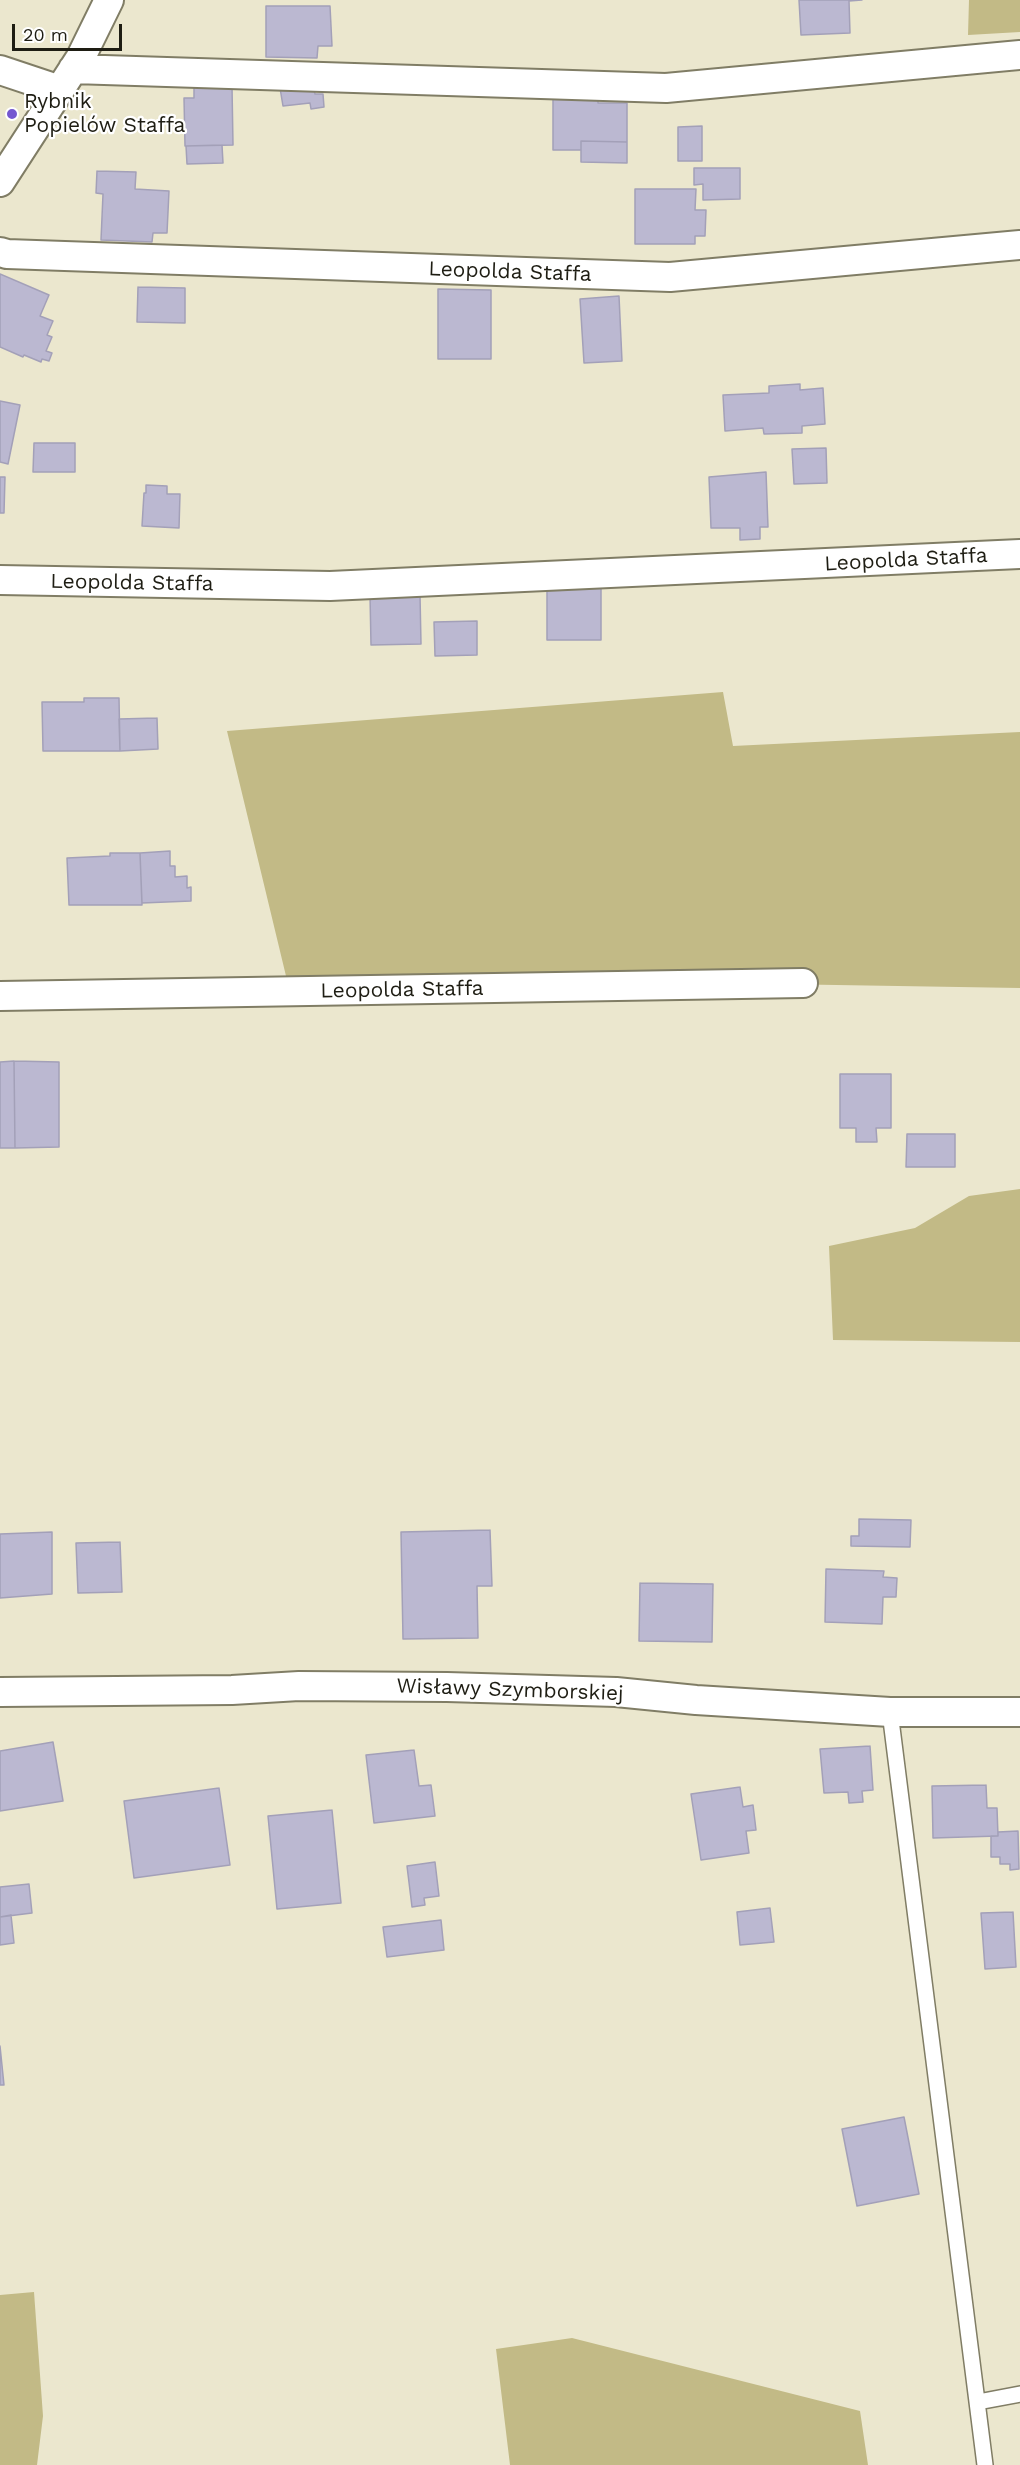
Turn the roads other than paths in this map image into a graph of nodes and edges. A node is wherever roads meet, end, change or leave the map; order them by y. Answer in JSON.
{"nodes":[{"id":1,"x":109,"y":0,"type":"edge"},
{"id":2,"x":129,"y":0,"type":"edge"},
{"id":3,"x":1020,"y":56,"type":"edge"},
{"id":4,"x":0,"y":70,"type":"edge"},
{"id":5,"x":71,"y":72,"type":"junction"},
{"id":6,"x":0,"y":183,"type":"edge"},
{"id":7,"x":1020,"y":245,"type":"edge"},
{"id":8,"x":0,"y":252,"type":"edge"},
{"id":9,"x":1020,"y":554,"type":"edge"},
{"id":10,"x":0,"y":580,"type":"edge"},
{"id":11,"x":803,"y":983,"type":"dead end"},
{"id":12,"x":0,"y":996,"type":"edge"},
{"id":13,"x":0,"y":1692,"type":"edge"},
{"id":14,"x":890,"y":1712,"type":"junction"},
{"id":15,"x":1020,"y":1712,"type":"edge"},
{"id":16,"x":1020,"y":2394,"type":"edge"},
{"id":17,"x":978,"y":2402,"type":"junction"},
{"id":18,"x":985,"y":2465,"type":"edge"}],
"edges":[{"from":1,"to":5,"type":"street"},
{"from":2,"to":5,"type":"street"},
{"from":3,"to":5,"type":"street"},
{"from":4,"to":5,"type":"street"},
{"from":5,"to":6,"type":"street"},
{"from":7,"to":8,"type":"street","name":"Leopolda Staffa"},
{"from":9,"to":10,"type":"street","name":"Leopolda Staffa"},
{"from":11,"to":12,"type":"street","name":"Leopolda Staffa"},
{"from":13,"to":14,"type":"street","name":"Wisławy Szymborskiej"},
{"from":14,"to":15,"type":"street","name":"Wisławy Szymborskiej"},
{"from":14,"to":17,"type":"lane"},
{"from":16,"to":17,"type":"lane"},
{"from":17,"to":18,"type":"lane"}]}
